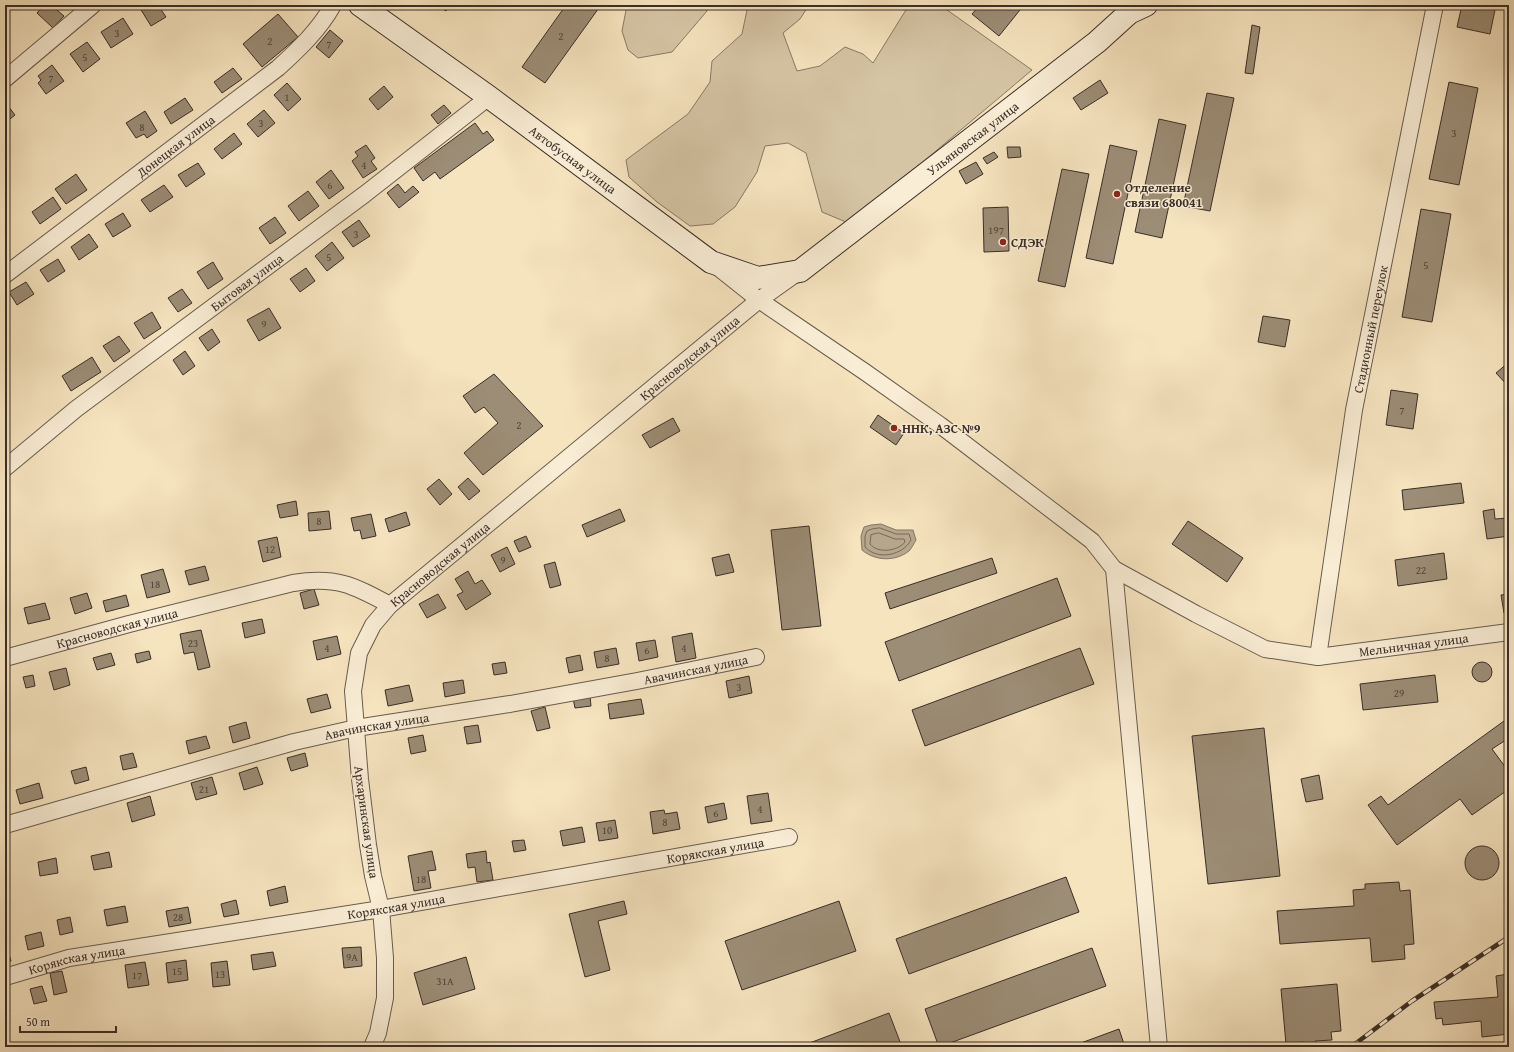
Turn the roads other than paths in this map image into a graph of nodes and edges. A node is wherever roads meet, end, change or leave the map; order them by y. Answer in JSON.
{"nodes":[{"id":1,"x":93,"y":5,"type":"edge"},
{"id":2,"x":334,"y":5,"type":"edge"},
{"id":3,"x":360,"y":5,"type":"edge"},
{"id":4,"x":1435,"y":5,"type":"edge"},
{"id":5,"x":1131,"y":8,"type":"edge"},
{"id":6,"x":5,"y":80,"type":"edge"},
{"id":7,"x":489,"y":97,"type":"junction"},
{"id":8,"x":710,"y":262,"type":"junction"},
{"id":9,"x":800,"y":271,"type":"junction"},
{"id":10,"x":5,"y":275,"type":"edge"},
{"id":11,"x":759,"y":300,"type":"junction"},
{"id":12,"x":5,"y":468,"type":"edge"},
{"id":13,"x":1114,"y":569,"type":"junction"},
{"id":14,"x":390,"y":605,"type":"junction"},
{"id":15,"x":1509,"y":632,"type":"edge"},
{"id":16,"x":756,"y":657,"type":"dead end"},
{"id":17,"x":1318,"y":657,"type":"junction"},
{"id":18,"x":5,"y":658,"type":"edge"},
{"id":19,"x":356,"y":728,"type":"junction"},
{"id":20,"x":5,"y":825,"type":"edge"},
{"id":21,"x":789,"y":837,"type":"dead end"},
{"id":22,"x":381,"y":909,"type":"junction"},
{"id":23,"x":5,"y":977,"type":"edge"},
{"id":24,"x":372,"y":1047,"type":"edge"},
{"id":25,"x":1159,"y":1047,"type":"edge"}],
"edges":[{"from":1,"to":6,"type":"street"},
{"from":2,"to":10,"type":"street","name":"Донецкая улица"},
{"from":3,"to":7,"type":"street","name":"Автобусная улица"},
{"from":4,"to":17,"type":"street","name":"Стадионный переулок"},
{"from":5,"to":9,"type":"street","name":"Ульяновская улица"},
{"from":7,"to":8,"type":"street","name":"Автобусная улица"},
{"from":7,"to":12,"type":"street","name":"Бытовая улица"},
{"from":8,"to":9,"type":"street","name":"Автобусная улица"},
{"from":8,"to":11,"type":"street"},
{"from":9,"to":11,"type":"street","name":"Красноводская улица"},
{"from":11,"to":13,"type":"street"},
{"from":11,"to":14,"type":"street","name":"Красноводская улица"},
{"from":13,"to":17,"type":"street","name":"Мельничная улица"},
{"from":13,"to":25,"type":"street"},
{"from":14,"to":18,"type":"street","name":"Красноводская улица"},
{"from":14,"to":19,"type":"street","name":"Архаринская улица"},
{"from":15,"to":17,"type":"street","name":"Мельничная улица"},
{"from":16,"to":19,"type":"street","name":"Авачинская улица"},
{"from":19,"to":20,"type":"street","name":"Авачинская улица"},
{"from":19,"to":22,"type":"street","name":"Архаринская улица"},
{"from":21,"to":22,"type":"street","name":"Корякская улица"},
{"from":22,"to":23,"type":"street","name":"Корякская улица"},
{"from":22,"to":24,"type":"street","name":"Архаринская улица"}]}
